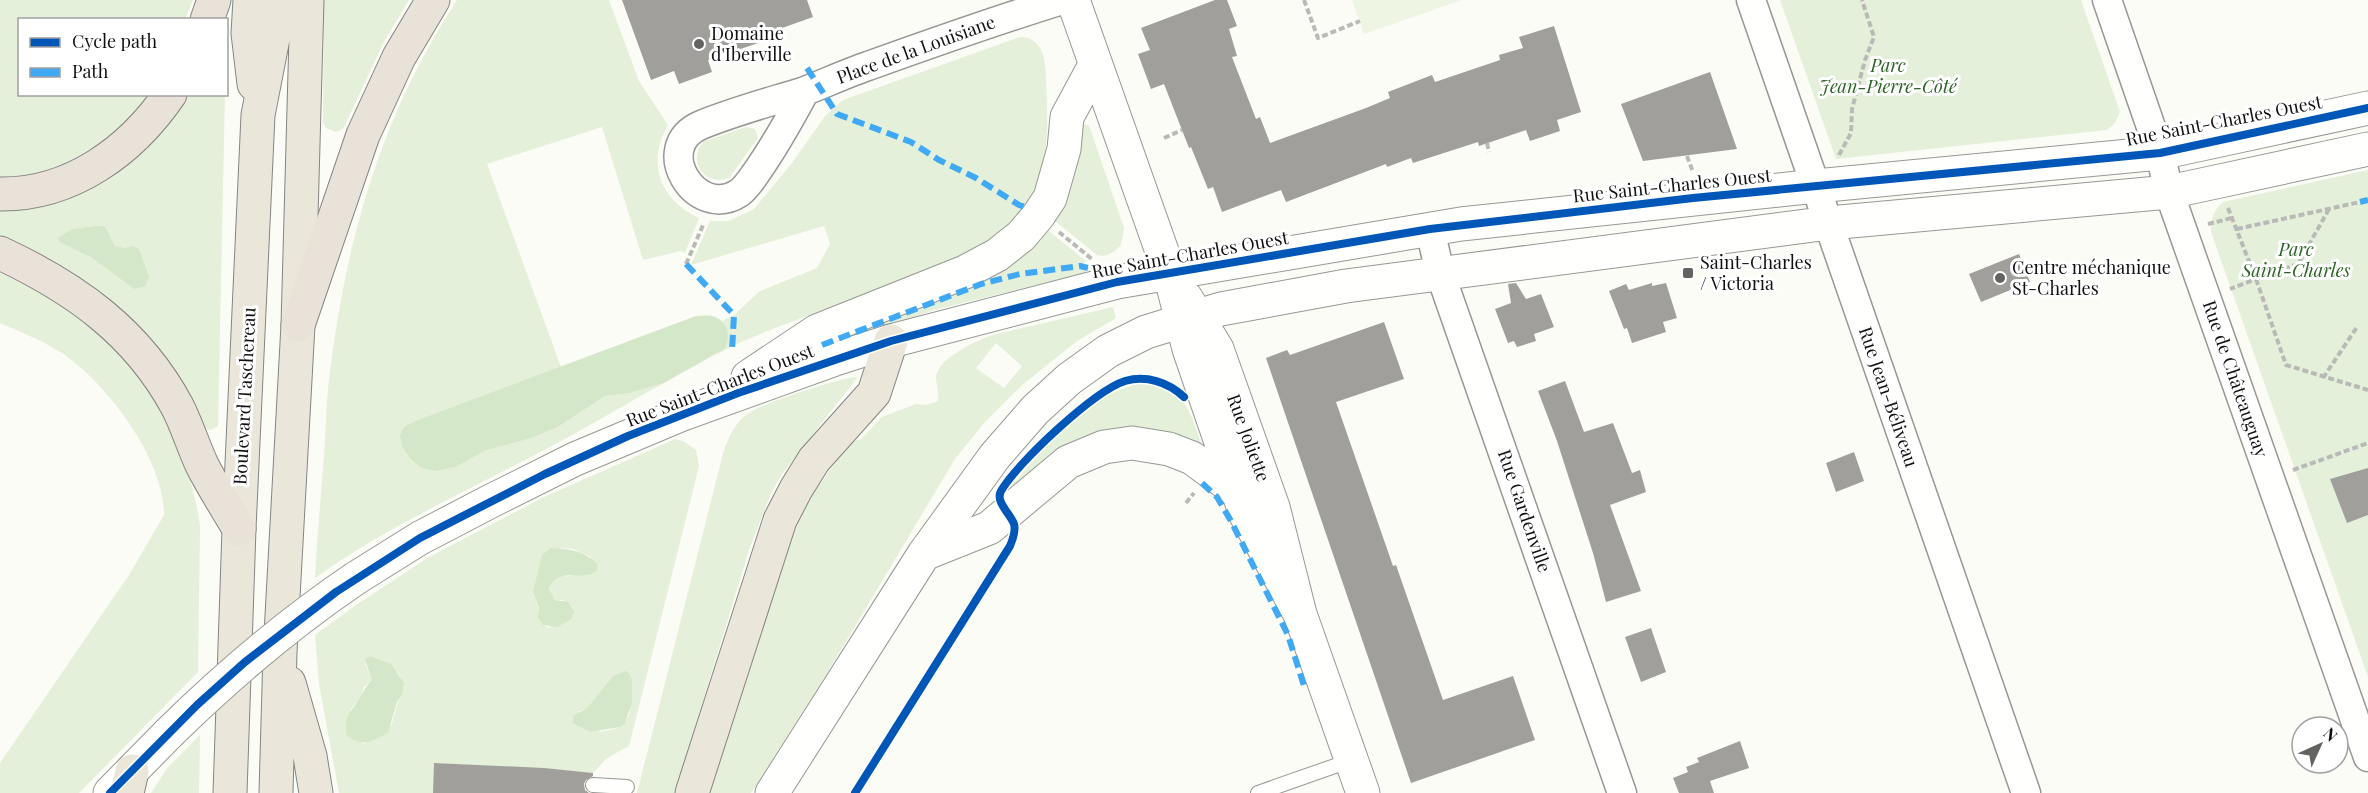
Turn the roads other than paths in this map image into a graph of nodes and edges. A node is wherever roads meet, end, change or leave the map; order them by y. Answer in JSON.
{"nodes":[{"id":1,"x":214,"y":0,"type":"edge"},
{"id":2,"x":250,"y":0,"type":"edge"},
{"id":3,"x":276,"y":0,"type":"edge"},
{"id":4,"x":307,"y":0,"type":"edge"},
{"id":5,"x":434,"y":0,"type":"edge"},
{"id":6,"x":1062,"y":0,"type":"edge"},
{"id":7,"x":1073,"y":0,"type":"edge"},
{"id":8,"x":1751,"y":0,"type":"edge"},
{"id":9,"x":2107,"y":0,"type":"edge"},
{"id":10,"x":208,"y":18,"type":"edge"},
{"id":11,"x":1095,"y":64,"type":"junction"},
{"id":12,"x":805,"y":91,"type":"junction"},
{"id":13,"x":168,"y":96,"type":"edge"},
{"id":14,"x":2368,"y":108,"type":"edge"},
{"id":15,"x":258,"y":115,"type":"junction"},
{"id":16,"x":2368,"y":148,"type":"edge"},
{"id":17,"x":2160,"y":153,"type":"junction"},
{"id":18,"x":1825,"y":175,"type":"junction"},
{"id":19,"x":2169,"y":192,"type":"junction"},
{"id":20,"x":0,"y":194,"type":"edge"},
{"id":21,"x":1828,"y":223,"type":"junction"},
{"id":22,"x":1430,"y":228,"type":"junction"},
{"id":23,"x":0,"y":253,"type":"edge"},
{"id":24,"x":1440,"y":273,"type":"junction"},
{"id":25,"x":1170,"y":274,"type":"junction"},
{"id":26,"x":1190,"y":318,"type":"junction"},
{"id":27,"x":298,"y":325,"type":"junction"},
{"id":28,"x":891,"y":341,"type":"junction"},
{"id":29,"x":705,"y":406,"type":"junction"},
{"id":30,"x":1237,"y":491,"type":"junction"},
{"id":31,"x":239,"y":529,"type":"junction"},
{"id":32,"x":924,"y":554,"type":"junction"},
{"id":33,"x":1300,"y":614,"type":"junction"},
{"id":34,"x":280,"y":652,"type":"junction"},
{"id":35,"x":2368,"y":757,"type":"edge"},
{"id":36,"x":1352,"y":760,"type":"junction"},
{"id":37,"x":593,"y":785,"type":"dead end"},
{"id":38,"x":123,"y":786,"type":"edge"},
{"id":39,"x":627,"y":787,"type":"dead end"},
{"id":40,"x":230,"y":793,"type":"edge"},
{"id":41,"x":276,"y":793,"type":"edge"},
{"id":42,"x":316,"y":793,"type":"edge"},
{"id":43,"x":692,"y":793,"type":"edge"},
{"id":44,"x":772,"y":793,"type":"edge"},
{"id":45,"x":1258,"y":793,"type":"edge"},
{"id":46,"x":1364,"y":793,"type":"edge"},
{"id":47,"x":1622,"y":793,"type":"edge"},
{"id":48,"x":2026,"y":793,"type":"edge"}],
"edges":[{"from":1,"to":10,"type":"highway"},
{"from":2,"to":15,"type":"highway"},
{"from":3,"to":15,"type":"highway","name":"Boulevard Taschereau"},
{"from":4,"to":27,"type":"highway"},
{"from":5,"to":27,"type":"highway"},
{"from":6,"to":12,"type":"street","name":"Place de la Louisiane"},
{"from":7,"to":11,"type":"street","name":"Rue Joliette"},
{"from":8,"to":18,"type":"street","name":"Rue Jean-Béliveau"},
{"from":9,"to":17,"type":"street","name":"Rue de Châteauguay"},
{"from":11,"to":25,"type":"street","name":"Rue Joliette"},
{"from":11,"to":29,"type":"street"},
{"from":12,"to":12,"type":"street","name":"Place de la Louisiane"},
{"from":13,"to":20,"type":"highway"},
{"from":14,"to":17,"type":"street","name":"Rue Saint-Charles Ouest"},
{"from":15,"to":31,"type":"highway","name":"Boulevard Taschereau"},
{"from":16,"to":19,"type":"street"},
{"from":17,"to":18,"type":"street","name":"Rue Saint-Charles Ouest"},
{"from":17,"to":19,"type":"street","name":"Rue de Châteauguay"},
{"from":18,"to":21,"type":"street","name":"Rue Jean-Béliveau"},
{"from":18,"to":22,"type":"street","name":"Rue Saint-Charles Ouest"},
{"from":19,"to":21,"type":"street"},
{"from":19,"to":35,"type":"street","name":"Rue de Châteauguay"},
{"from":21,"to":24,"type":"street"},
{"from":21,"to":48,"type":"street","name":"Rue Jean-Béliveau"},
{"from":22,"to":24,"type":"street","name":"Rue Gardenville"},
{"from":22,"to":25,"type":"street","name":"Rue Saint-Charles Ouest"},
{"from":23,"to":31,"type":"highway"},
{"from":24,"to":26,"type":"street"},
{"from":24,"to":47,"type":"street","name":"Rue Gardenville"},
{"from":25,"to":26,"type":"street","name":"Rue Joliette"},
{"from":25,"to":28,"type":"street","name":"Rue Saint-Charles Ouest"},
{"from":26,"to":30,"type":"street","name":"Rue Joliette"},
{"from":26,"to":32,"type":"street"},
{"from":26,"to":33,"type":"street","name":"Rue Joliette"},
{"from":27,"to":34,"type":"highway"},
{"from":28,"to":29,"type":"street","name":"Rue Saint-Charles Ouest"},
{"from":28,"to":43,"type":"highway"},
{"from":29,"to":38,"type":"street","name":"Rue Saint-Charles Ouest","bridge":true},
{"from":30,"to":32,"type":"street"},
{"from":30,"to":33,"type":"street","name":"Rue Joliette"},
{"from":31,"to":40,"type":"highway","name":"Boulevard Taschereau"},
{"from":32,"to":44,"type":"street"},
{"from":33,"to":36,"type":"street","name":"Rue Joliette"},
{"from":34,"to":41,"type":"highway"},
{"from":34,"to":42,"type":"highway"},
{"from":36,"to":45,"type":"lane"},
{"from":36,"to":46,"type":"street","name":"Rue Joliette"},
{"from":37,"to":39,"type":"lane"}]}
